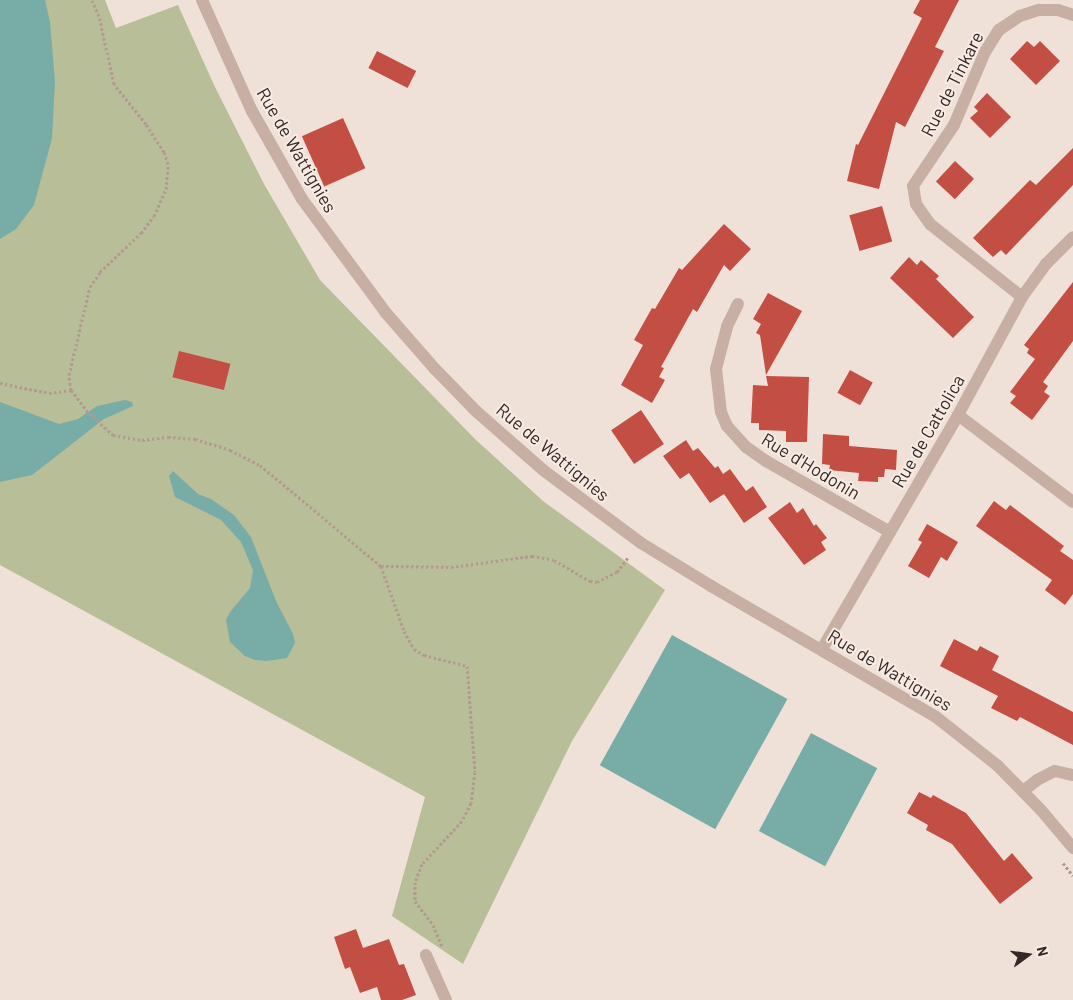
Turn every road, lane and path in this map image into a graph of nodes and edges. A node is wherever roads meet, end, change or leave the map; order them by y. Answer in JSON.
{"nodes":[{"id":1,"x":92,"y":0,"type":"edge"},
{"id":2,"x":202,"y":0,"type":"edge"},
{"id":3,"x":1073,"y":15,"type":"edge"},
{"id":4,"x":1073,"y":237,"type":"edge"},
{"id":5,"x":1022,"y":297,"type":"junction"},
{"id":6,"x":738,"y":304,"type":"dead end"},
{"id":7,"x":0,"y":383,"type":"edge"},
{"id":8,"x":70,"y":390,"type":"junction"},
{"id":9,"x":958,"y":416,"type":"junction"},
{"id":10,"x":1073,"y":502,"type":"edge"},
{"id":11,"x":890,"y":532,"type":"junction"},
{"id":12,"x":636,"y":561,"type":"dead end"},
{"id":13,"x":381,"y":566,"type":"junction"},
{"id":14,"x":822,"y":649,"type":"junction"},
{"id":15,"x":1073,"y":775,"type":"edge"},
{"id":16,"x":1023,"y":792,"type":"junction"},
{"id":17,"x":1073,"y":848,"type":"edge"},
{"id":18,"x":1058,"y":857,"type":"dead end"},
{"id":19,"x":1073,"y":876,"type":"edge"},
{"id":20,"x":443,"y":950,"type":"dead end"},
{"id":21,"x":426,"y":955,"type":"dead end"},
{"id":22,"x":446,"y":1000,"type":"edge"}],
"edges":[{"from":1,"to":8,"type":"path"},
{"from":2,"to":14,"type":"street","name":"Rue de Wattignies"},
{"from":3,"to":5,"type":"street","name":"Rue de Tinkare"},
{"from":4,"to":5,"type":"street","name":"Rue de Cattolica"},
{"from":5,"to":9,"type":"street","name":"Rue de Cattolica"},
{"from":6,"to":11,"type":"street","name":"Rue d'Hodonin"},
{"from":7,"to":8,"type":"path"},
{"from":8,"to":13,"type":"path"},
{"from":9,"to":10,"type":"street"},
{"from":9,"to":11,"type":"street","name":"Rue de Cattolica"},
{"from":11,"to":14,"type":"street","name":"Rue de Cattolica"},
{"from":12,"to":13,"type":"path"},
{"from":13,"to":20,"type":"path"},
{"from":14,"to":16,"type":"street","name":"Rue de Wattignies"},
{"from":15,"to":16,"type":"street"},
{"from":16,"to":17,"type":"street","name":"Rue de Wattignies"},
{"from":18,"to":19,"type":"path"},
{"from":21,"to":22,"type":"street"}]}
